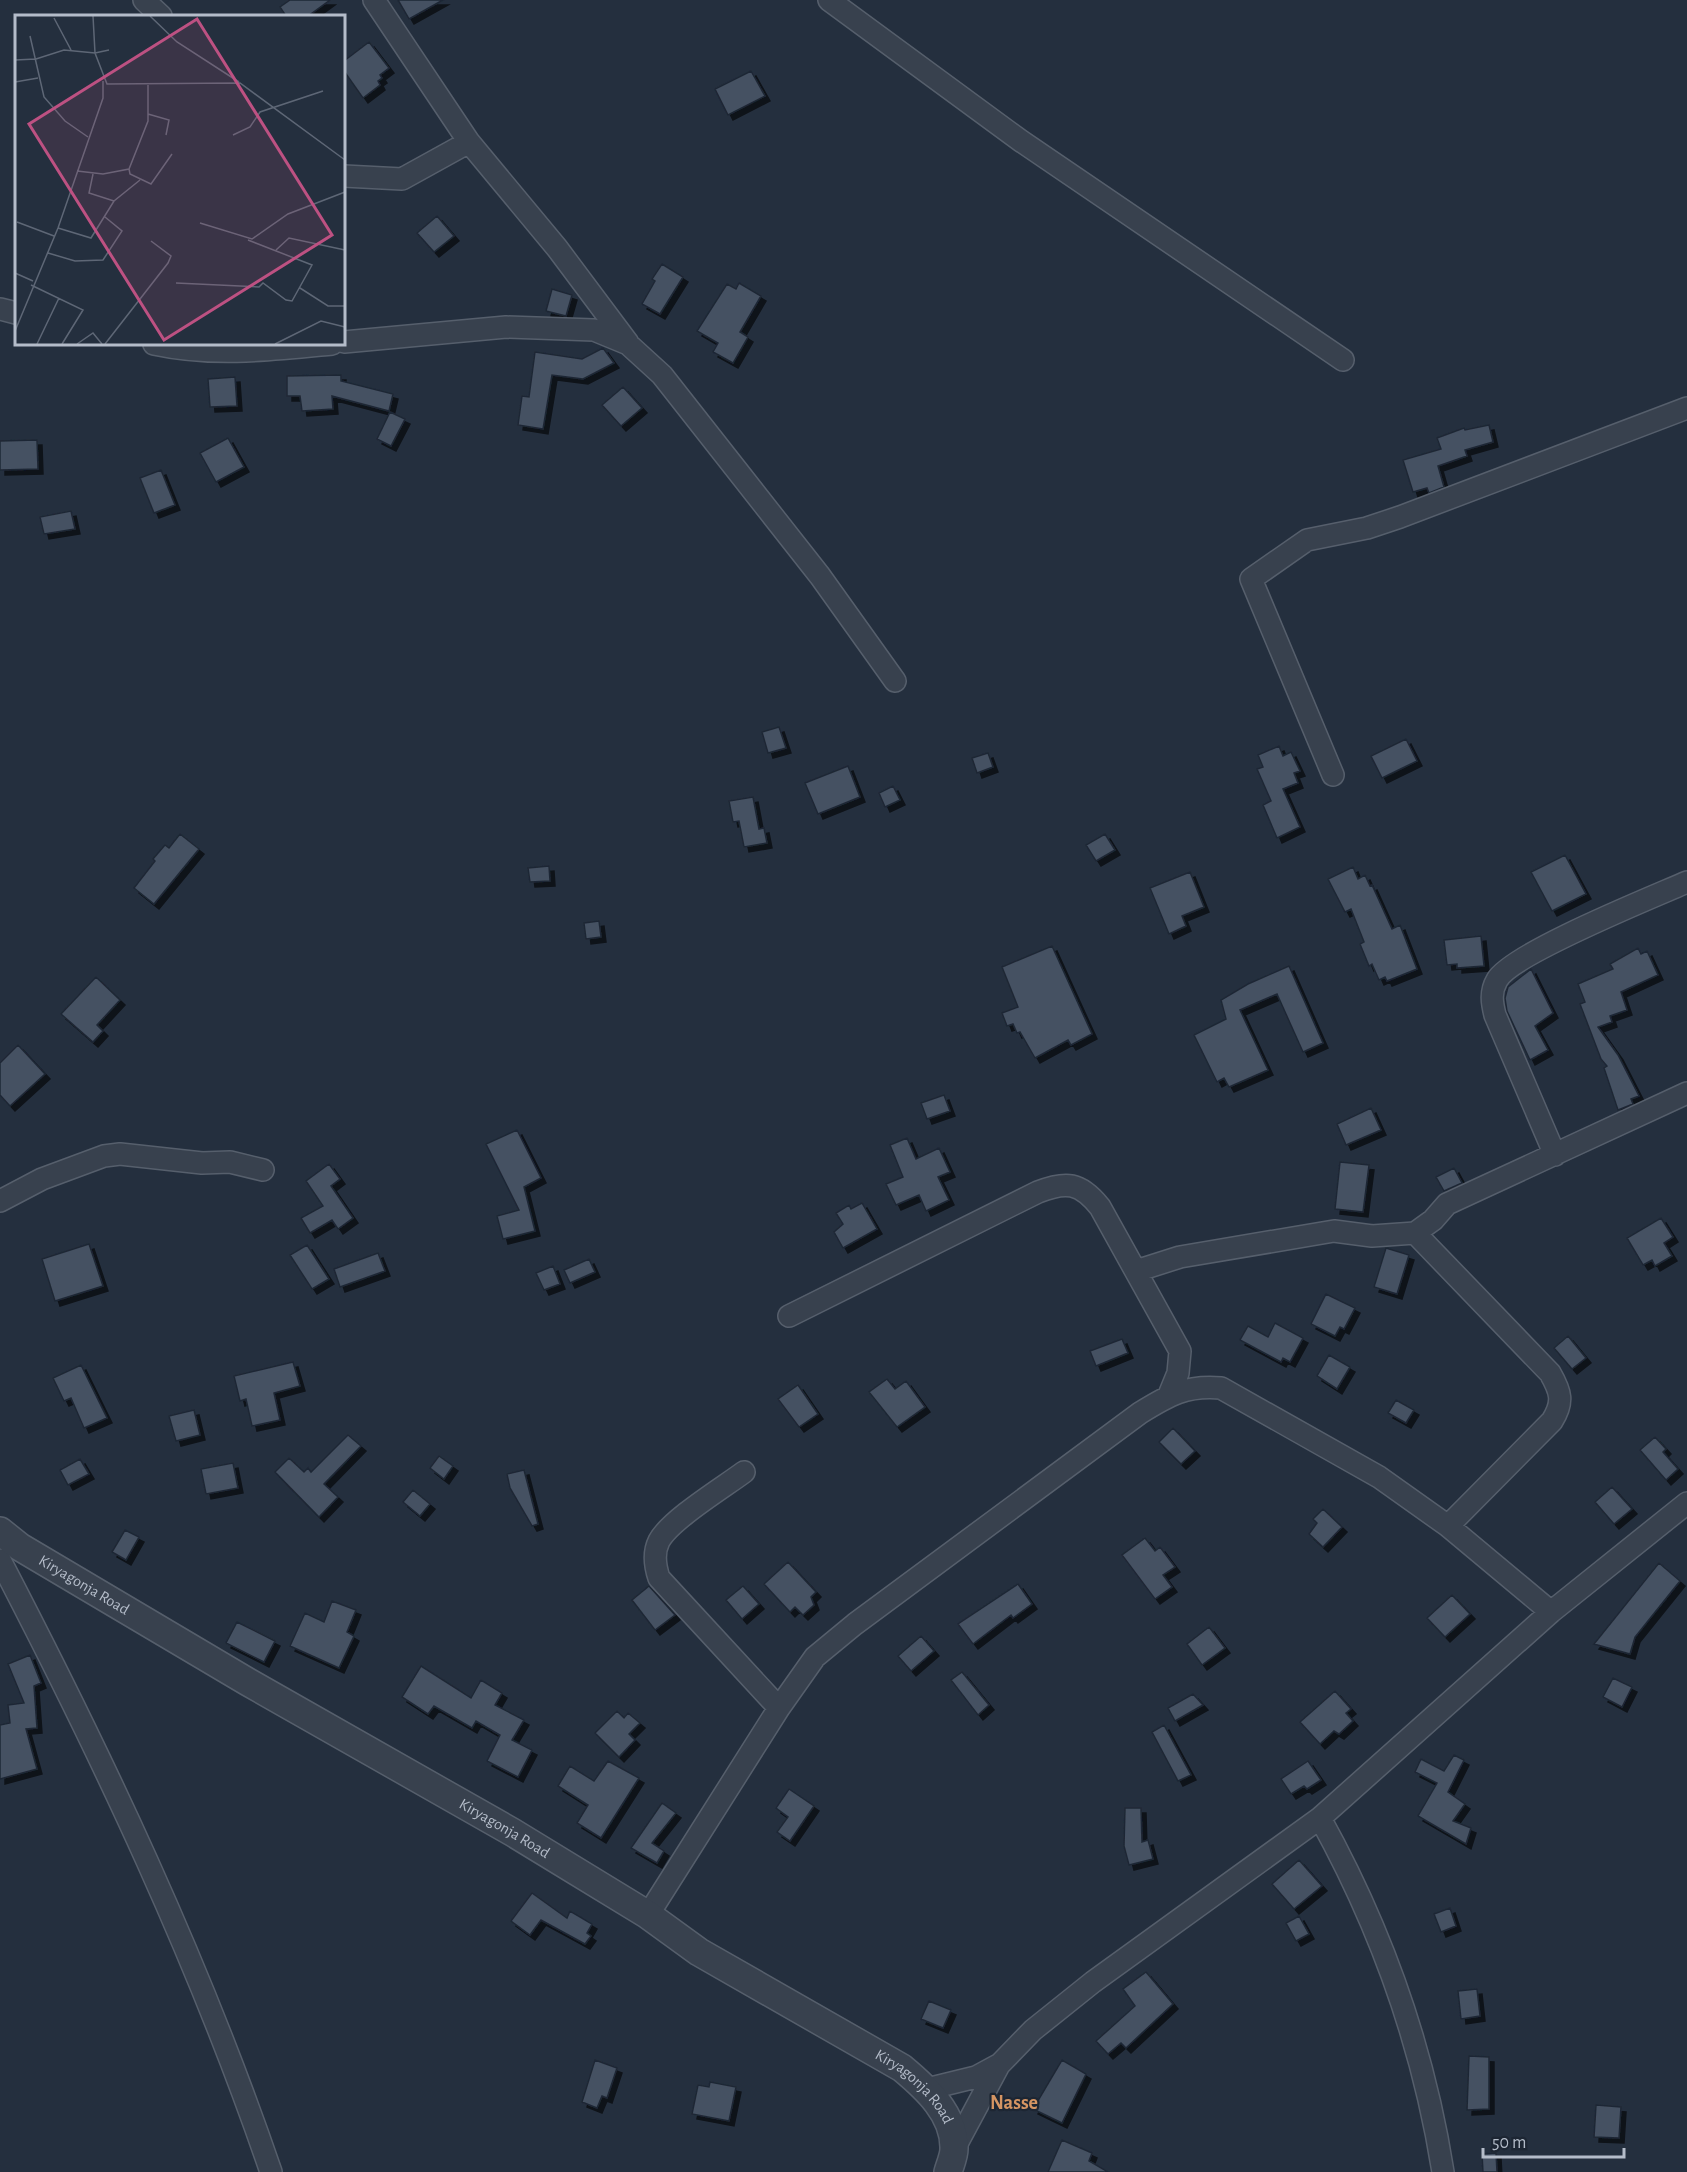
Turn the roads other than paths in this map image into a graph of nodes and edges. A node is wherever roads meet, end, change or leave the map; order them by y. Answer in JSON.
{"nodes":[{"id":1,"x":144,"y":0,"type":"edge"},
{"id":2,"x":374,"y":0,"type":"edge"},
{"id":3,"x":829,"y":0,"type":"edge"},
{"id":4,"x":160,"y":15,"type":"edge"},
{"id":5,"x":469,"y":142,"type":"junction"},
{"id":6,"x":345,"y":176,"type":"edge"},
{"id":7,"x":0,"y":309,"type":"edge"},
{"id":8,"x":15,"y":313,"type":"edge"},
{"id":9,"x":345,"y":342,"type":"edge"},
{"id":10,"x":628,"y":344,"type":"junction"},
{"id":11,"x":162,"y":345,"type":"edge"},
{"id":12,"x":323,"y":345,"type":"edge"},
{"id":13,"x":1343,"y":360,"type":"dead end"},
{"id":14,"x":1687,"y":408,"type":"edge"},
{"id":15,"x":895,"y":681,"type":"dead end"},
{"id":16,"x":1333,"y":776,"type":"dead end"},
{"id":17,"x":1687,"y":882,"type":"edge"},
{"id":18,"x":1687,"y":1093,"type":"edge"},
{"id":19,"x":1555,"y":1155,"type":"junction"},
{"id":20,"x":263,"y":1170,"type":"dead end"},
{"id":21,"x":0,"y":1201,"type":"edge"},
{"id":22,"x":1415,"y":1233,"type":"junction"},
{"id":23,"x":1136,"y":1271,"type":"junction"},
{"id":24,"x":789,"y":1316,"type":"dead end"},
{"id":25,"x":1169,"y":1395,"type":"junction"},
{"id":26,"x":744,"y":1472,"type":"dead end"},
{"id":27,"x":1687,"y":1503,"type":"edge"},
{"id":28,"x":1448,"y":1526,"type":"junction"},
{"id":29,"x":0,"y":1532,"type":"edge"},
{"id":30,"x":0,"y":1560,"type":"edge"},
{"id":31,"x":1551,"y":1612,"type":"junction"},
{"id":32,"x":779,"y":1708,"type":"junction"},
{"id":33,"x":1320,"y":1818,"type":"junction"},
{"id":34,"x":648,"y":1915,"type":"junction"},
{"id":35,"x":1000,"y":2064,"type":"junction"},
{"id":36,"x":927,"y":2089,"type":"junction"},
{"id":37,"x":951,"y":2161,"type":"edge"},
{"id":38,"x":271,"y":2172,"type":"edge"},
{"id":39,"x":1443,"y":2172,"type":"edge"}],
"edges":[{"from":1,"to":4,"type":"street"},
{"from":2,"to":5,"type":"street"},
{"from":3,"to":13,"type":"street"},
{"from":5,"to":6,"type":"street"},
{"from":5,"to":10,"type":"street"},
{"from":7,"to":8,"type":"street"},
{"from":9,"to":10,"type":"street"},
{"from":10,"to":15,"type":"street"},
{"from":11,"to":12,"type":"street"},
{"from":14,"to":16,"type":"street"},
{"from":17,"to":19,"type":"street"},
{"from":18,"to":19,"type":"street"},
{"from":19,"to":22,"type":"street"},
{"from":20,"to":21,"type":"street"},
{"from":22,"to":23,"type":"street"},
{"from":22,"to":28,"type":"street"},
{"from":23,"to":24,"type":"street"},
{"from":23,"to":25,"type":"street"},
{"from":25,"to":28,"type":"street"},
{"from":25,"to":32,"type":"street"},
{"from":26,"to":32,"type":"street"},
{"from":27,"to":31,"type":"street"},
{"from":28,"to":31,"type":"street"},
{"from":29,"to":34,"type":"street","name":"Kiryagonja Road"},
{"from":30,"to":38,"type":"street"},
{"from":31,"to":33,"type":"street"},
{"from":32,"to":34,"type":"street"},
{"from":33,"to":35,"type":"street"},
{"from":33,"to":39,"type":"street"},
{"from":34,"to":36,"type":"street","name":"Kiryagonja Road"},
{"from":35,"to":36,"type":"street"},
{"from":35,"to":37,"type":"street"},
{"from":36,"to":37,"type":"street","name":"Kiryagonja Road"}]}
